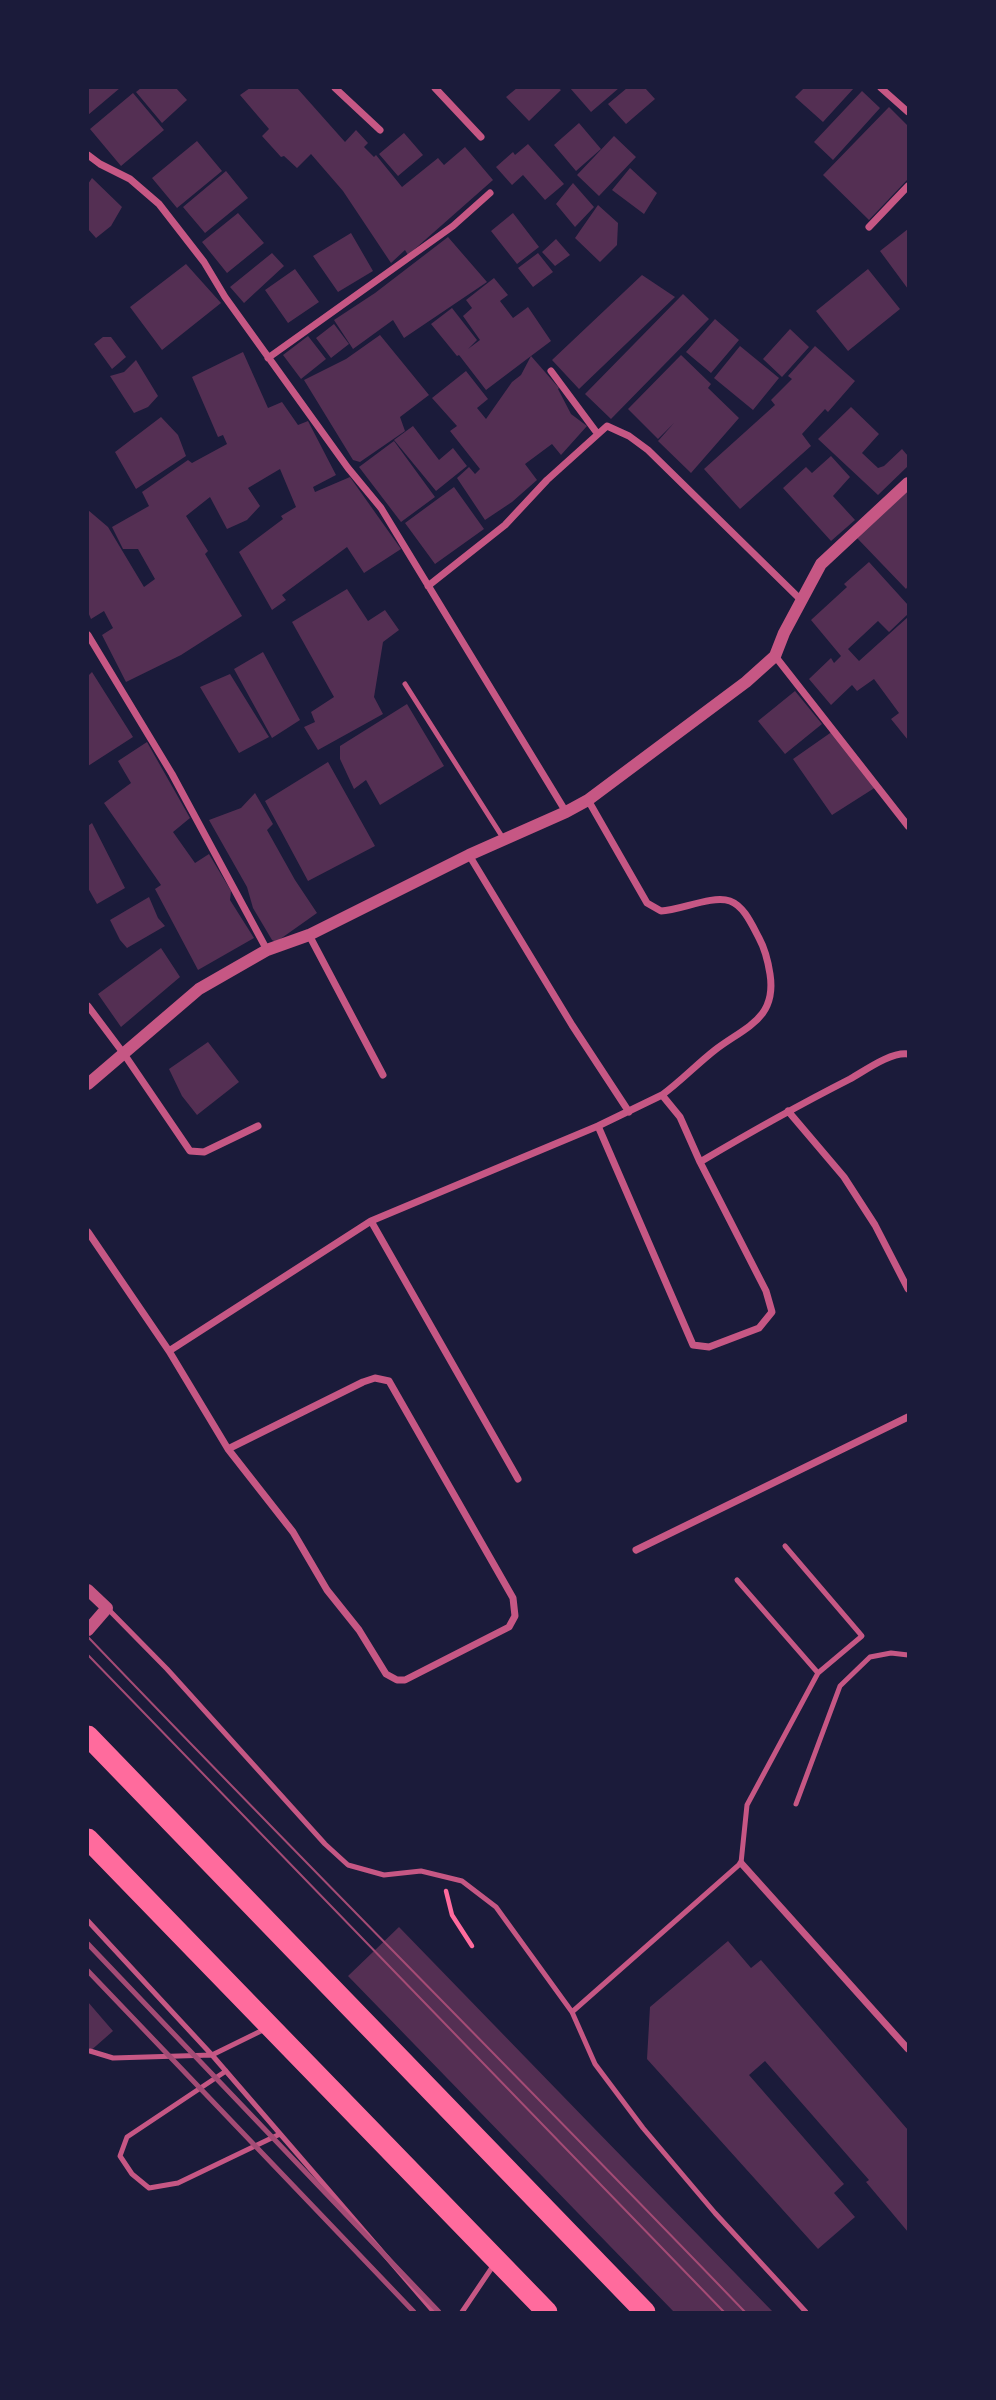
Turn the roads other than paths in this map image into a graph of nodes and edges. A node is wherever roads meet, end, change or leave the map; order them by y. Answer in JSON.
{"nodes":[{"id":1,"x":335,"y":88,"type":"edge"},
{"id":2,"x":435,"y":88,"type":"edge"},
{"id":3,"x":881,"y":88,"type":"edge"},
{"id":4,"x":908,"y":112,"type":"edge"},
{"id":5,"x":380,"y":130,"type":"dead end"},
{"id":6,"x":481,"y":137,"type":"dead end"},
{"id":7,"x":88,"y":155,"type":"edge"},
{"id":8,"x":908,"y":186,"type":"edge"},
{"id":9,"x":490,"y":193,"type":"dead end"},
{"id":10,"x":869,"y":227,"type":"dead end"},
{"id":11,"x":268,"y":358,"type":"junction"},
{"id":12,"x":551,"y":371,"type":"dead end"},
{"id":13,"x":597,"y":433,"type":"junction"},
{"id":14,"x":908,"y":483,"type":"edge"},
{"id":15,"x":428,"y":586,"type":"junction"},
{"id":16,"x":801,"y":600,"type":"junction"},
{"id":17,"x":88,"y":635,"type":"edge"},
{"id":18,"x":775,"y":656,"type":"junction"},
{"id":19,"x":405,"y":684,"type":"dead end"},
{"id":20,"x":588,"y":800,"type":"junction"},
{"id":21,"x":566,"y":812,"type":"junction"},
{"id":22,"x":906,"y":816,"type":"edge"},
{"id":23,"x":908,"y":826,"type":"edge"},
{"id":24,"x":504,"y":841,"type":"junction"},
{"id":25,"x":469,"y":855,"type":"junction"},
{"id":26,"x":309,"y":935,"type":"junction"},
{"id":27,"x":267,"y":950,"type":"junction"},
{"id":28,"x":88,"y":1006,"type":"edge"},
{"id":29,"x":906,"y":1052,"type":"edge"},
{"id":30,"x":124,"y":1054,"type":"junction"},
{"id":31,"x":383,"y":1075,"type":"dead end"},
{"id":32,"x":88,"y":1084,"type":"edge"},
{"id":33,"x":662,"y":1095,"type":"junction"},
{"id":34,"x":788,"y":1111,"type":"junction"},
{"id":35,"x":629,"y":1112,"type":"junction"},
{"id":36,"x":258,"y":1126,"type":"dead end"},
{"id":37,"x":598,"y":1126,"type":"junction"},
{"id":38,"x":700,"y":1162,"type":"junction"},
{"id":39,"x":371,"y":1221,"type":"junction"},
{"id":40,"x":88,"y":1231,"type":"edge"},
{"id":41,"x":908,"y":1289,"type":"edge"},
{"id":42,"x":169,"y":1351,"type":"junction"},
{"id":43,"x":908,"y":1418,"type":"edge"},
{"id":44,"x":228,"y":1449,"type":"junction"},
{"id":45,"x":518,"y":1479,"type":"dead end"},
{"id":46,"x":785,"y":1546,"type":"dead end"},
{"id":47,"x":636,"y":1550,"type":"dead end"},
{"id":48,"x":737,"y":1580,"type":"dead end"},
{"id":49,"x":88,"y":1590,"type":"edge"},
{"id":50,"x":107,"y":1608,"type":"junction"},
{"id":51,"x":88,"y":1630,"type":"edge"},
{"id":52,"x":908,"y":1655,"type":"edge"},
{"id":53,"x":818,"y":1673,"type":"junction"},
{"id":54,"x":88,"y":1736,"type":"edge"},
{"id":55,"x":796,"y":1804,"type":"dead end"},
{"id":56,"x":88,"y":1839,"type":"edge"},
{"id":57,"x":741,"y":1863,"type":"junction"},
{"id":58,"x":88,"y":1921,"type":"edge"},
{"id":59,"x":572,"y":2012,"type":"junction"},
{"id":60,"x":271,"y":2026,"type":"junction"},
{"id":61,"x":908,"y":2049,"type":"edge"},
{"id":62,"x":90,"y":2051,"type":"dead end"},
{"id":63,"x":212,"y":2055,"type":"junction"},
{"id":64,"x":226,"y":2071,"type":"junction"},
{"id":65,"x":280,"y":2134,"type":"junction"},
{"id":66,"x":497,"y":2260,"type":"junction"},
{"id":67,"x":434,"y":2312,"type":"edge"},
{"id":68,"x":462,"y":2312,"type":"edge"},
{"id":69,"x":547,"y":2312,"type":"edge"},
{"id":70,"x":645,"y":2312,"type":"edge"},
{"id":71,"x":806,"y":2312,"type":"edge"}],
"edges":[{"from":1,"to":5,"type":"street"},
{"from":2,"to":6,"type":"street"},
{"from":3,"to":4,"type":"street"},
{"from":7,"to":11,"type":"street"},
{"from":8,"to":10,"type":"street"},
{"from":9,"to":11,"type":"street"},
{"from":11,"to":15,"type":"street"},
{"from":12,"to":13,"type":"street"},
{"from":13,"to":15,"type":"street"},
{"from":13,"to":16,"type":"street"},
{"from":14,"to":16,"type":"street"},
{"from":15,"to":21,"type":"street"},
{"from":16,"to":18,"type":"street"},
{"from":17,"to":27,"type":"street"},
{"from":18,"to":20,"type":"street"},
{"from":18,"to":22,"type":"street"},
{"from":19,"to":24,"type":"lane"},
{"from":20,"to":21,"type":"street"},
{"from":20,"to":33,"type":"street"},
{"from":21,"to":24,"type":"street"},
{"from":22,"to":23,"type":"street"},
{"from":24,"to":25,"type":"street"},
{"from":25,"to":26,"type":"street"},
{"from":25,"to":35,"type":"street"},
{"from":26,"to":27,"type":"street"},
{"from":26,"to":31,"type":"street"},
{"from":27,"to":30,"type":"street"},
{"from":28,"to":30,"type":"street"},
{"from":29,"to":34,"type":"street"},
{"from":30,"to":32,"type":"street"},
{"from":30,"to":36,"type":"street"},
{"from":33,"to":35,"type":"street"},
{"from":33,"to":38,"type":"street"},
{"from":34,"to":38,"type":"street"},
{"from":34,"to":41,"type":"street"},
{"from":35,"to":37,"type":"street"},
{"from":37,"to":38,"type":"street"},
{"from":37,"to":39,"type":"street"},
{"from":39,"to":42,"type":"street"},
{"from":39,"to":45,"type":"street"},
{"from":40,"to":42,"type":"street"},
{"from":42,"to":44,"type":"street"},
{"from":43,"to":47,"type":"street"},
{"from":44,"to":44,"type":"street"},
{"from":46,"to":53,"type":"lane"},
{"from":48,"to":53,"type":"lane"},
{"from":49,"to":50,"type":"street"},
{"from":50,"to":51,"type":"street"},
{"from":50,"to":59,"type":"lane"},
{"from":52,"to":55,"type":"lane"},
{"from":53,"to":57,"type":"lane"},
{"from":54,"to":70,"type":"highway"},
{"from":56,"to":60,"type":"highway"},
{"from":57,"to":59,"type":"lane"},
{"from":57,"to":61,"type":"street"},
{"from":58,"to":63,"type":"lane"},
{"from":59,"to":71,"type":"lane"},
{"from":60,"to":63,"type":"lane"},
{"from":60,"to":66,"type":"highway"},
{"from":62,"to":63,"type":"lane"},
{"from":63,"to":64,"type":"lane"},
{"from":64,"to":65,"type":"lane"},
{"from":64,"to":65,"type":"lane"},
{"from":65,"to":67,"type":"lane"},
{"from":66,"to":68,"type":"lane"},
{"from":66,"to":69,"type":"highway"}]}
